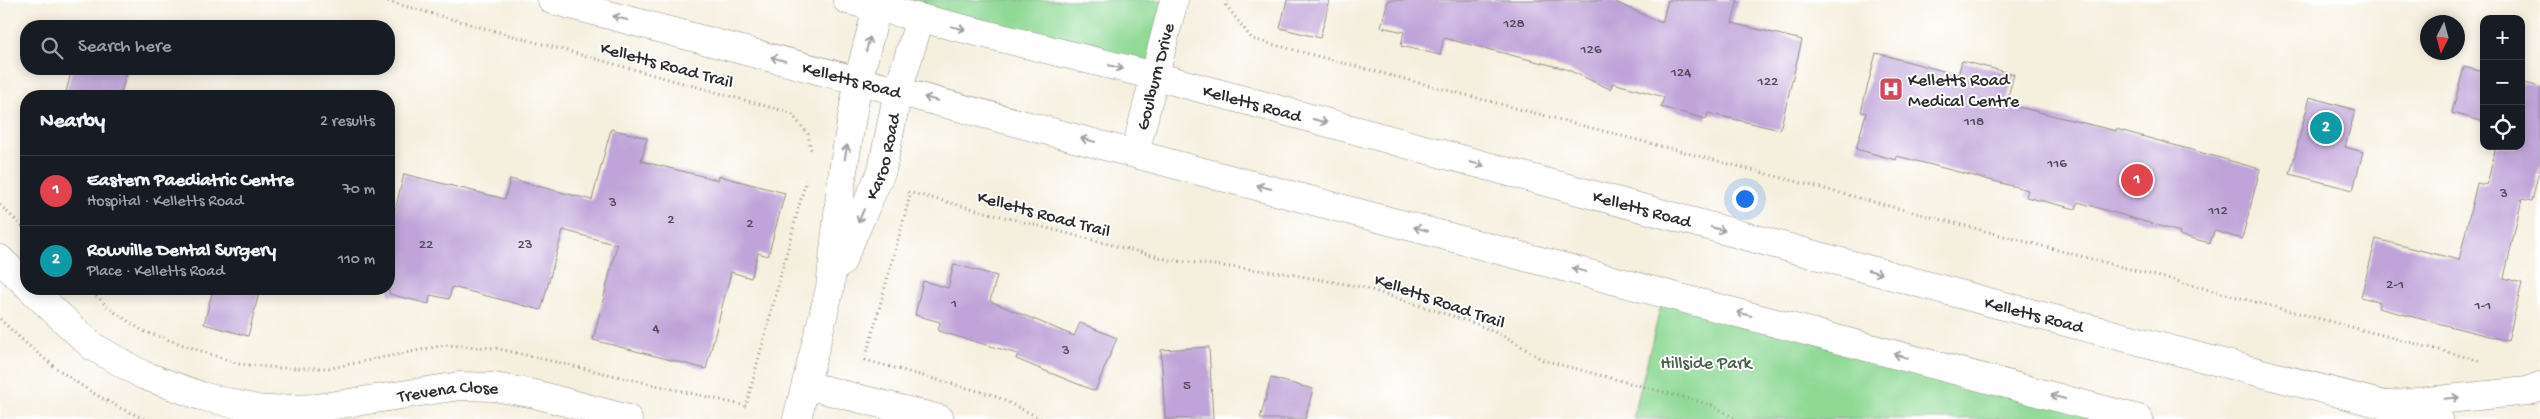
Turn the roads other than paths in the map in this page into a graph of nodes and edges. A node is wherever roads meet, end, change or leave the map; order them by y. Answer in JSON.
{"nodes":[{"id":1,"x":552,"y":0,"type":"edge"},
{"id":2,"x":847,"y":0,"type":"edge"},
{"id":3,"x":1174,"y":0,"type":"edge"},
{"id":4,"x":876,"y":8,"type":"junction"},
{"id":5,"x":920,"y":19,"type":"junction"},
{"id":6,"x":1155,"y":76,"type":"junction"},
{"id":7,"x":858,"y":81,"type":"junction"},
{"id":8,"x":898,"y":91,"type":"junction"},
{"id":9,"x":1135,"y":153,"type":"junction"},
{"id":10,"x":0,"y":259,"type":"edge"},
{"id":11,"x":20,"y":278,"type":"edge"},
{"id":12,"x":830,"y":288,"type":"junction"},
{"id":13,"x":37,"y":295,"type":"edge"},
{"id":14,"x":806,"y":385,"type":"junction"},
{"id":15,"x":2540,"y":386,"type":"edge"},
{"id":16,"x":2386,"y":405,"type":"junction"},
{"id":17,"x":628,"y":419,"type":"edge"},
{"id":18,"x":797,"y":419,"type":"edge"},
{"id":19,"x":940,"y":419,"type":"edge"},
{"id":20,"x":2139,"y":419,"type":"edge"},
{"id":21,"x":2438,"y":419,"type":"edge"}],
"edges":[{"from":7,"to":1,"type":"main road","name":"Kelletts Road","one_way":true},
{"from":2,"to":4,"type":"main road","name":"Kelletts Road"},
{"from":3,"to":6,"type":"main road","name":"Goulburn Drive"},
{"from":4,"to":5,"type":"main road","name":"Kelletts Road"},
{"from":7,"to":4,"type":"main road","name":"Karoo Road","one_way":true},
{"from":5,"to":6,"type":"main road","name":"Kelletts Road","one_way":true},
{"from":5,"to":8,"type":"main road","name":"Karoo Road"},
{"from":6,"to":9,"type":"main road","name":"Goulburn Drive"},
{"from":6,"to":16,"type":"main road","name":"Kelletts Road","one_way":true},
{"from":7,"to":8,"type":"main road","name":"Kelletts Road"},
{"from":12,"to":7,"type":"main road","name":"Karoo Road","one_way":true},
{"from":9,"to":8,"type":"main road","name":"Kelletts Road","one_way":true},
{"from":8,"to":12,"type":"main road","name":"Karoo Road","one_way":true},
{"from":20,"to":9,"type":"main road","name":"Kelletts Road","one_way":true},
{"from":10,"to":11,"type":"main road"},
{"from":12,"to":14,"type":"main road","name":"Karoo Road"},
{"from":13,"to":17,"type":"main road","name":"Trevena Close"},
{"from":14,"to":18,"type":"main road","name":"Karoo Road"},
{"from":14,"to":19,"type":"main road"},
{"from":16,"to":15,"type":"main road","one_way":true},
{"from":16,"to":21,"type":"main road","name":"Kelletts Road"}]}
